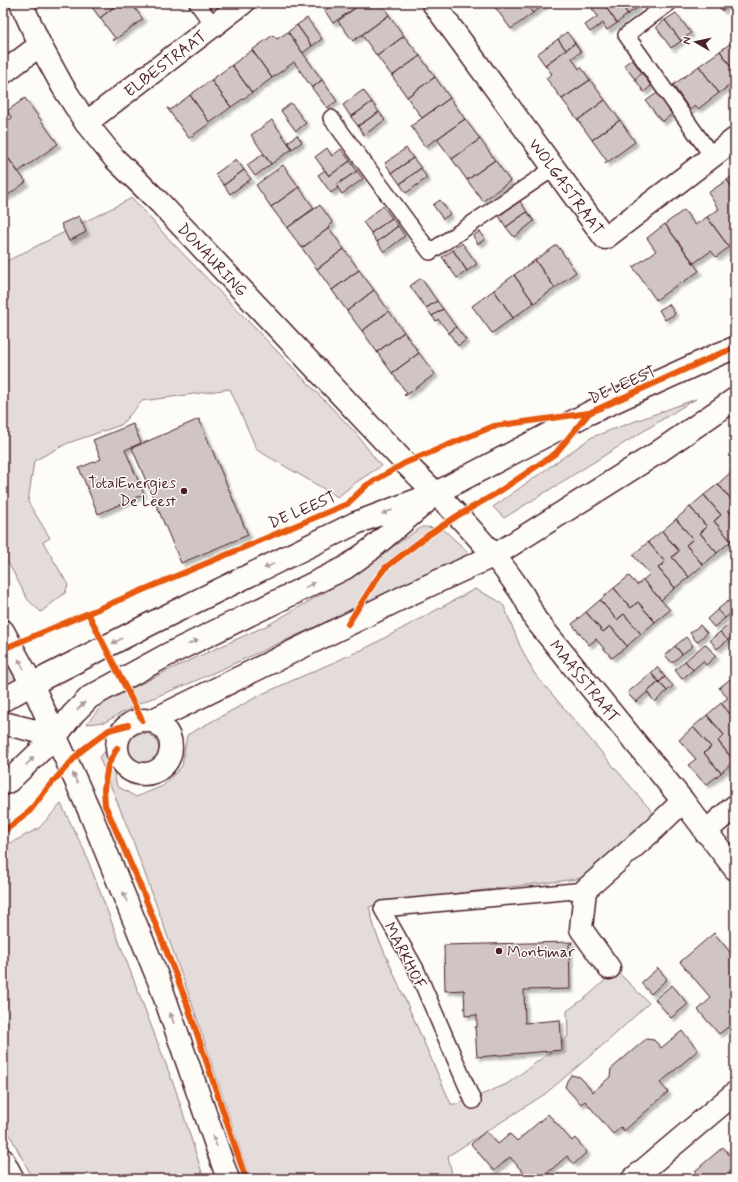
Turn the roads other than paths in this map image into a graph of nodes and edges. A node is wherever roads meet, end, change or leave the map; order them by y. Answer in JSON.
{"nodes":[{"id":1,"x":21,"y":3,"type":"edge"},
{"id":2,"x":197,"y":3,"type":"edge"},
{"id":3,"x":243,"y":3,"type":"edge"},
{"id":4,"x":434,"y":3,"type":"edge"},
{"id":5,"x":669,"y":3,"type":"edge"},
{"id":6,"x":213,"y":25,"type":"junction"},
{"id":7,"x":40,"y":45,"type":"junction"},
{"id":8,"x":3,"y":73,"type":"edge"},
{"id":9,"x":332,"y":118,"type":"dead end"},
{"id":10,"x":86,"y":123,"type":"junction"},
{"id":11,"x":735,"y":139,"type":"edge"},
{"id":12,"x":712,"y":156,"type":"junction"},
{"id":13,"x":554,"y":168,"type":"junction"},
{"id":14,"x":735,"y":348,"type":"edge"},
{"id":15,"x":735,"y":399,"type":"edge"},
{"id":16,"x":436,"y":493,"type":"junction"},
{"id":17,"x":494,"y":555,"type":"junction"},
{"id":18,"x":3,"y":631,"type":"edge"},
{"id":19,"x":32,"y":684,"type":"junction"},
{"id":20,"x":3,"y":700,"type":"edge"},
{"id":21,"x":151,"y":721,"type":"dead end"},
{"id":22,"x":3,"y":725,"type":"edge"},
{"id":23,"x":56,"y":736,"type":"junction"},
{"id":24,"x":3,"y":784,"type":"edge"},
{"id":25,"x":682,"y":801,"type":"junction"},
{"id":26,"x":735,"y":806,"type":"edge"},
{"id":27,"x":706,"y":832,"type":"junction"},
{"id":28,"x":735,"y":869,"type":"edge"},
{"id":29,"x":585,"y":890,"type":"junction"},
{"id":30,"x":609,"y":968,"type":"dead end"},
{"id":31,"x":735,"y":1093,"type":"edge"},
{"id":32,"x":472,"y":1101,"type":"dead end"},
{"id":33,"x":3,"y":1160,"type":"edge"},
{"id":34,"x":13,"y":1179,"type":"edge"},
{"id":35,"x":228,"y":1179,"type":"edge"},
{"id":36,"x":633,"y":1179,"type":"edge"}],
"edges":[{"from":1,"to":7,"type":"street","name":"DONAURING"},
{"from":2,"to":6,"type":"lane"},
{"from":3,"to":6,"type":"street","name":"ELBESTRAAT"},
{"from":4,"to":13,"type":"street","name":"WOLGASTRAAT"},
{"from":5,"to":12,"type":"lane"},
{"from":6,"to":10,"type":"street","name":"ELBESTRAAT"},
{"from":7,"to":8,"type":"street"},
{"from":7,"to":10,"type":"street","name":"DONAURING"},
{"from":9,"to":13,"type":"lane"},
{"from":10,"to":16,"type":"street","name":"DONAURING"},
{"from":11,"to":12,"type":"street","name":"WOLGASTRAAT"},
{"from":12,"to":13,"type":"street","name":"WOLGASTRAAT"},
{"from":14,"to":16,"type":"street","name":"DE LEEST"},
{"from":15,"to":17,"type":"street"},
{"from":16,"to":17,"type":"street","name":"MAASSTRAAT"},
{"from":16,"to":19,"type":"street","name":"DE LEEST","one_way":true},
{"from":23,"to":16,"type":"street","name":"DE LEEST","one_way":true},
{"from":17,"to":21,"type":"street"},
{"from":17,"to":25,"type":"street","name":"MAASSTRAAT"},
{"from":19,"to":18,"type":"street","one_way":true},
{"from":19,"to":20,"type":"street","name":"DE LEEST"},
{"from":19,"to":23,"type":"street"},
{"from":22,"to":23,"type":"street"},
{"from":24,"to":23,"type":"street","name":"DE LEEST","one_way":true},
{"from":35,"to":23,"type":"street","one_way":true},
{"from":25,"to":27,"type":"street","name":"MAASSTRAAT"},
{"from":25,"to":29,"type":"street"},
{"from":26,"to":27,"type":"street"},
{"from":27,"to":28,"type":"street","name":"MAASSTRAAT"},
{"from":29,"to":30,"type":"street"},
{"from":29,"to":32,"type":"lane","name":"MARKHOF"},
{"from":31,"to":36,"type":"street"},
{"from":33,"to":34,"type":"street"}]}
